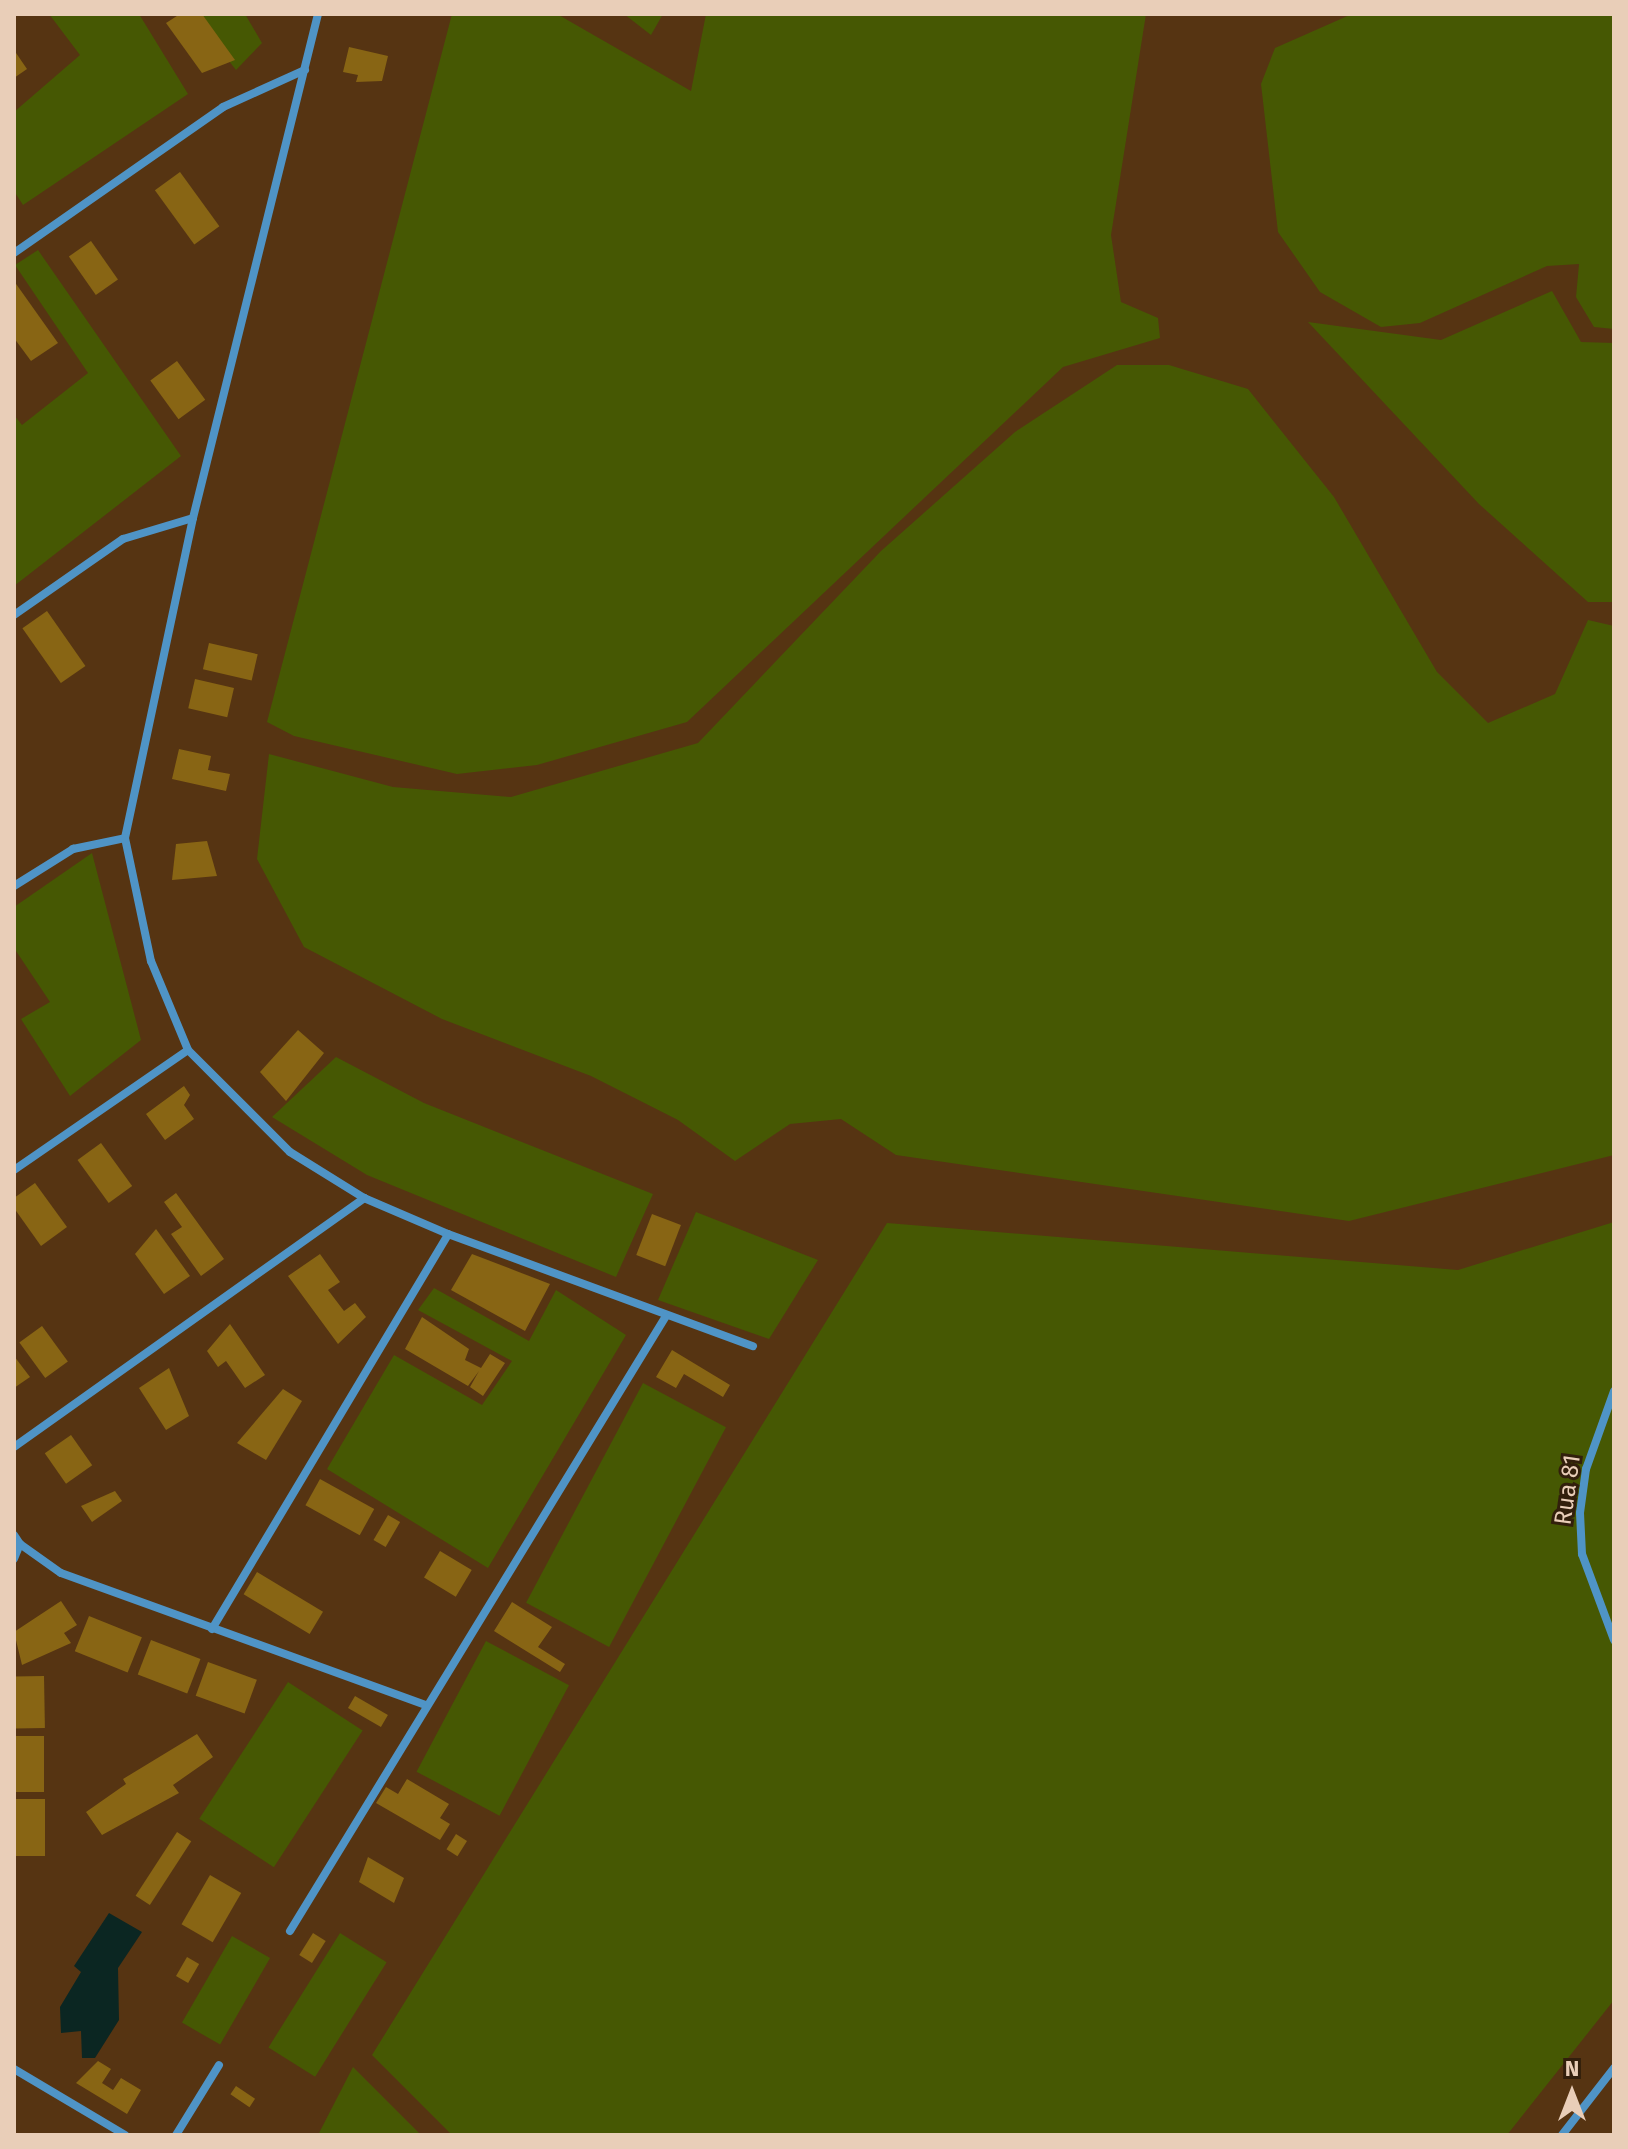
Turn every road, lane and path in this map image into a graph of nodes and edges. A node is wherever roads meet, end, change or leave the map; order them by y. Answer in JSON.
{"nodes":[{"id":1,"x":318,"y":14,"type":"edge"},
{"id":2,"x":305,"y":70,"type":"junction"},
{"id":3,"x":14,"y":253,"type":"edge"},
{"id":4,"x":193,"y":518,"type":"junction"},
{"id":5,"x":14,"y":615,"type":"edge"},
{"id":6,"x":125,"y":838,"type":"junction"},
{"id":7,"x":14,"y":886,"type":"edge"},
{"id":8,"x":188,"y":1050,"type":"junction"},
{"id":9,"x":14,"y":1170,"type":"edge"},
{"id":10,"x":364,"y":1198,"type":"junction"},
{"id":11,"x":448,"y":1234,"type":"junction"},
{"id":12,"x":666,"y":1316,"type":"junction"},
{"id":13,"x":753,"y":1346,"type":"dead end"},
{"id":14,"x":1614,"y":1391,"type":"edge"},
{"id":15,"x":14,"y":1447,"type":"edge"},
{"id":16,"x":14,"y":1535,"type":"edge"},
{"id":17,"x":20,"y":1544,"type":"junction"},
{"id":18,"x":14,"y":1559,"type":"edge"},
{"id":19,"x":212,"y":1629,"type":"junction"},
{"id":20,"x":1614,"y":1640,"type":"edge"},
{"id":21,"x":425,"y":1705,"type":"junction"},
{"id":22,"x":290,"y":1931,"type":"dead end"},
{"id":23,"x":219,"y":2065,"type":"dead end"},
{"id":24,"x":1614,"y":2068,"type":"edge"},
{"id":25,"x":14,"y":2069,"type":"edge"},
{"id":26,"x":125,"y":2135,"type":"edge"},
{"id":27,"x":176,"y":2135,"type":"edge"},
{"id":28,"x":1562,"y":2135,"type":"edge"}],
"edges":[{"from":1,"to":2,"type":"street"},
{"from":2,"to":3,"type":"street"},
{"from":2,"to":4,"type":"street"},
{"from":4,"to":5,"type":"street"},
{"from":4,"to":6,"type":"street"},
{"from":6,"to":7,"type":"street"},
{"from":6,"to":8,"type":"street"},
{"from":8,"to":9,"type":"street"},
{"from":8,"to":10,"type":"street"},
{"from":10,"to":11,"type":"street"},
{"from":10,"to":15,"type":"street"},
{"from":11,"to":12,"type":"street"},
{"from":11,"to":19,"type":"street"},
{"from":12,"to":13,"type":"street"},
{"from":12,"to":21,"type":"street"},
{"from":14,"to":20,"type":"street","name":"Rua 81"},
{"from":16,"to":17,"type":"street"},
{"from":17,"to":18,"type":"street"},
{"from":17,"to":19,"type":"street"},
{"from":19,"to":21,"type":"street"},
{"from":21,"to":22,"type":"street"},
{"from":23,"to":27,"type":"street"},
{"from":24,"to":28,"type":"street"},
{"from":25,"to":26,"type":"street"}]}
